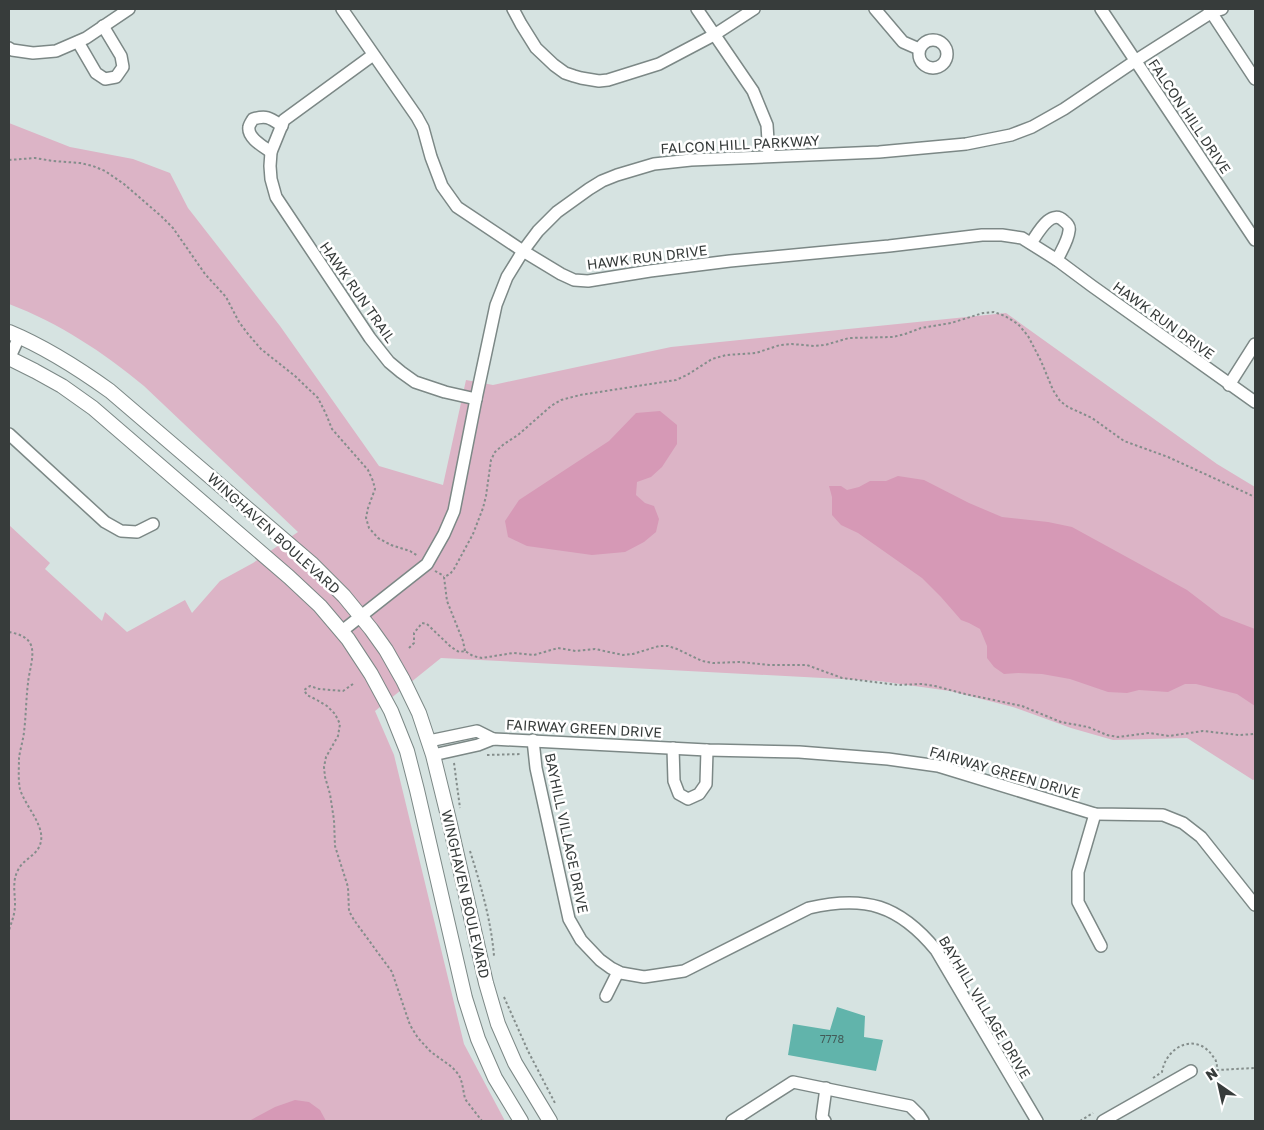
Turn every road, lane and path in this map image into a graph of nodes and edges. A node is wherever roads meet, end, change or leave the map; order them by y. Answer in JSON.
{"nodes":[{"id":1,"x":129,"y":9,"type":"edge"},
{"id":2,"x":342,"y":9,"type":"edge"},
{"id":3,"x":513,"y":9,"type":"edge"},
{"id":4,"x":697,"y":9,"type":"edge"},
{"id":5,"x":754,"y":9,"type":"edge"},
{"id":6,"x":875,"y":9,"type":"edge"},
{"id":7,"x":1101,"y":9,"type":"edge"},
{"id":8,"x":1214,"y":10,"type":"edge"},
{"id":9,"x":103,"y":26,"type":"junction"},
{"id":10,"x":714,"y":35,"type":"junction"},
{"id":11,"x":78,"y":42,"type":"junction"},
{"id":12,"x":9,"y":48,"type":"edge"},
{"id":13,"x":919,"y":49,"type":"dead end"},
{"id":14,"x":373,"y":55,"type":"junction"},
{"id":15,"x":1135,"y":61,"type":"junction"},
{"id":16,"x":1255,"y":79,"type":"edge"},
{"id":17,"x":282,"y":126,"type":"junction"},
{"id":18,"x":271,"y":152,"type":"junction"},
{"id":19,"x":769,"y":156,"type":"junction"},
{"id":20,"x":9,"y":160,"type":"edge"},
{"id":21,"x":1255,"y":240,"type":"edge"},
{"id":22,"x":1031,"y":243,"type":"junction"},
{"id":23,"x":523,"y":251,"type":"junction"},
{"id":24,"x":1057,"y":260,"type":"junction"},
{"id":25,"x":14,"y":334,"type":"edge"},
{"id":26,"x":1255,"y":344,"type":"edge"},
{"id":27,"x":9,"y":358,"type":"edge"},
{"id":28,"x":1230,"y":385,"type":"junction"},
{"id":29,"x":476,"y":399,"type":"junction"},
{"id":30,"x":1255,"y":402,"type":"edge"},
{"id":31,"x":9,"y":434,"type":"edge"},
{"id":32,"x":1255,"y":497,"type":"edge"},
{"id":33,"x":153,"y":524,"type":"dead end"},
{"id":34,"x":427,"y":564,"type":"junction"},
{"id":35,"x":444,"y":576,"type":"junction"},
{"id":36,"x":361,"y":616,"type":"junction"},
{"id":37,"x":342,"y":631,"type":"junction"},
{"id":38,"x":9,"y":632,"type":"edge"},
{"id":39,"x":409,"y":648,"type":"dead end"},
{"id":40,"x":465,"y":651,"type":"junction"},
{"id":41,"x":353,"y":684,"type":"dead end"},
{"id":42,"x":1255,"y":734,"type":"edge"},
{"id":43,"x":494,"y":739,"type":"junction"},
{"id":44,"x":429,"y":741,"type":"junction"},
{"id":45,"x":534,"y":745,"type":"junction"},
{"id":46,"x":673,"y":748,"type":"junction"},
{"id":47,"x":707,"y":750,"type":"junction"},
{"id":48,"x":433,"y":755,"type":"junction"},
{"id":49,"x":486,"y":755,"type":"dead end"},
{"id":50,"x":453,"y":760,"type":"dead end"},
{"id":51,"x":460,"y":809,"type":"dead end"},
{"id":52,"x":1095,"y":814,"type":"junction"},
{"id":53,"x":470,"y":850,"type":"dead end"},
{"id":54,"x":1255,"y":905,"type":"edge"},
{"id":55,"x":9,"y":930,"type":"edge"},
{"id":56,"x":1101,"y":946,"type":"dead end"},
{"id":57,"x":494,"y":960,"type":"dead end"},
{"id":58,"x":618,"y":972,"type":"junction"},
{"id":59,"x":502,"y":992,"type":"dead end"},
{"id":60,"x":606,"y":996,"type":"dead end"},
{"id":61,"x":1191,"y":1071,"type":"dead end"},
{"id":62,"x":826,"y":1088,"type":"junction"},
{"id":63,"x":559,"y":1111,"type":"dead end"},
{"id":64,"x":482,"y":1121,"type":"edge"},
{"id":65,"x":521,"y":1121,"type":"edge"},
{"id":66,"x":550,"y":1121,"type":"edge"},
{"id":67,"x":732,"y":1121,"type":"edge"},
{"id":68,"x":825,"y":1121,"type":"edge"},
{"id":69,"x":923,"y":1121,"type":"edge"},
{"id":70,"x":1037,"y":1121,"type":"edge"},
{"id":71,"x":1103,"y":1121,"type":"edge"}],
"edges":[{"from":1,"to":9,"type":"street"},
{"from":2,"to":14,"type":"street","name":"HAWK RUN DRIVE"},
{"from":3,"to":10,"type":"street"},
{"from":4,"to":10,"type":"street"},
{"from":5,"to":10,"type":"street"},
{"from":6,"to":13,"type":"street"},
{"from":7,"to":15,"type":"street","name":"FALCON HILL DRIVE"},
{"from":8,"to":15,"type":"street","name":"FALCON HILL PARKWAY"},
{"from":8,"to":16,"type":"street"},
{"from":9,"to":11,"type":"street"},
{"from":9,"to":11,"type":"street"},
{"from":10,"to":19,"type":"street"},
{"from":11,"to":12,"type":"street"},
{"from":14,"to":17,"type":"street","name":"HAWK RUN TRAIL"},
{"from":14,"to":23,"type":"street","name":"HAWK RUN DRIVE"},
{"from":15,"to":19,"type":"street","name":"FALCON HILL PARKWAY"},
{"from":15,"to":21,"type":"street","name":"FALCON HILL DRIVE"},
{"from":17,"to":18,"type":"street","name":"HAWK RUN TRAIL"},
{"from":17,"to":18,"type":"street"},
{"from":18,"to":29,"type":"street","name":"HAWK RUN TRAIL"},
{"from":19,"to":23,"type":"street","name":"FALCON HILL PARKWAY"},
{"from":20,"to":34,"type":"path"},
{"from":22,"to":23,"type":"street","name":"HAWK RUN DRIVE"},
{"from":22,"to":24,"type":"street","name":"HAWK RUN DRIVE"},
{"from":22,"to":24,"type":"street"},
{"from":23,"to":29,"type":"street","name":"FALCON HILL PARKWAY"},
{"from":24,"to":28,"type":"street","name":"HAWK RUN DRIVE"},
{"from":25,"to":27,"type":"street"},
{"from":25,"to":36,"type":"main road","name":"WINGHAVEN BOULEVARD"},
{"from":26,"to":28,"type":"street"},
{"from":27,"to":37,"type":"main road","name":"WINGHAVEN BOULEVARD"},
{"from":28,"to":30,"type":"street","name":"HAWK RUN DRIVE"},
{"from":29,"to":34,"type":"street","name":"FALCON HILL PARKWAY"},
{"from":31,"to":33,"type":"street"},
{"from":32,"to":35,"type":"path"},
{"from":34,"to":35,"type":"path"},
{"from":34,"to":36,"type":"street","name":"FALCON HILL PARKWAY"},
{"from":35,"to":40,"type":"path"},
{"from":36,"to":37,"type":"street","name":"FALCON HILL PARKWAY"},
{"from":36,"to":44,"type":"main road","name":"WINGHAVEN BOULEVARD"},
{"from":37,"to":65,"type":"main road","name":"WINGHAVEN BOULEVARD"},
{"from":38,"to":55,"type":"path"},
{"from":39,"to":40,"type":"path"},
{"from":40,"to":42,"type":"path"},
{"from":41,"to":64,"type":"path"},
{"from":43,"to":44,"type":"street","name":"FAIRWAY GREEN DRIVE"},
{"from":43,"to":45,"type":"street","name":"FAIRWAY GREEN DRIVE"},
{"from":43,"to":48,"type":"street","name":"FAIRWAY GREEN DRIVE"},
{"from":44,"to":48,"type":"main road","name":"WINGHAVEN BOULEVARD"},
{"from":45,"to":46,"type":"street","name":"FAIRWAY GREEN DRIVE"},
{"from":45,"to":49,"type":"path"},
{"from":45,"to":58,"type":"street","name":"BAYHILL VILLAGE DRIVE"},
{"from":46,"to":47,"type":"street","name":"FAIRWAY GREEN DRIVE"},
{"from":46,"to":47,"type":"street","name":"FAIRWAY GREEN DRIVE"},
{"from":47,"to":52,"type":"street","name":"FAIRWAY GREEN DRIVE"},
{"from":48,"to":66,"type":"main road","name":"WINGHAVEN BOULEVARD"},
{"from":50,"to":51,"type":"path"},
{"from":52,"to":54,"type":"street","name":"FAIRWAY GREEN DRIVE"},
{"from":52,"to":56,"type":"street"},
{"from":53,"to":57,"type":"path"},
{"from":58,"to":60,"type":"street"},
{"from":58,"to":70,"type":"street","name":"BAYHILL VILLAGE DRIVE"},
{"from":59,"to":63,"type":"path"},
{"from":61,"to":71,"type":"street"},
{"from":62,"to":67,"type":"street"},
{"from":62,"to":68,"type":"street"},
{"from":62,"to":69,"type":"street"}]}
